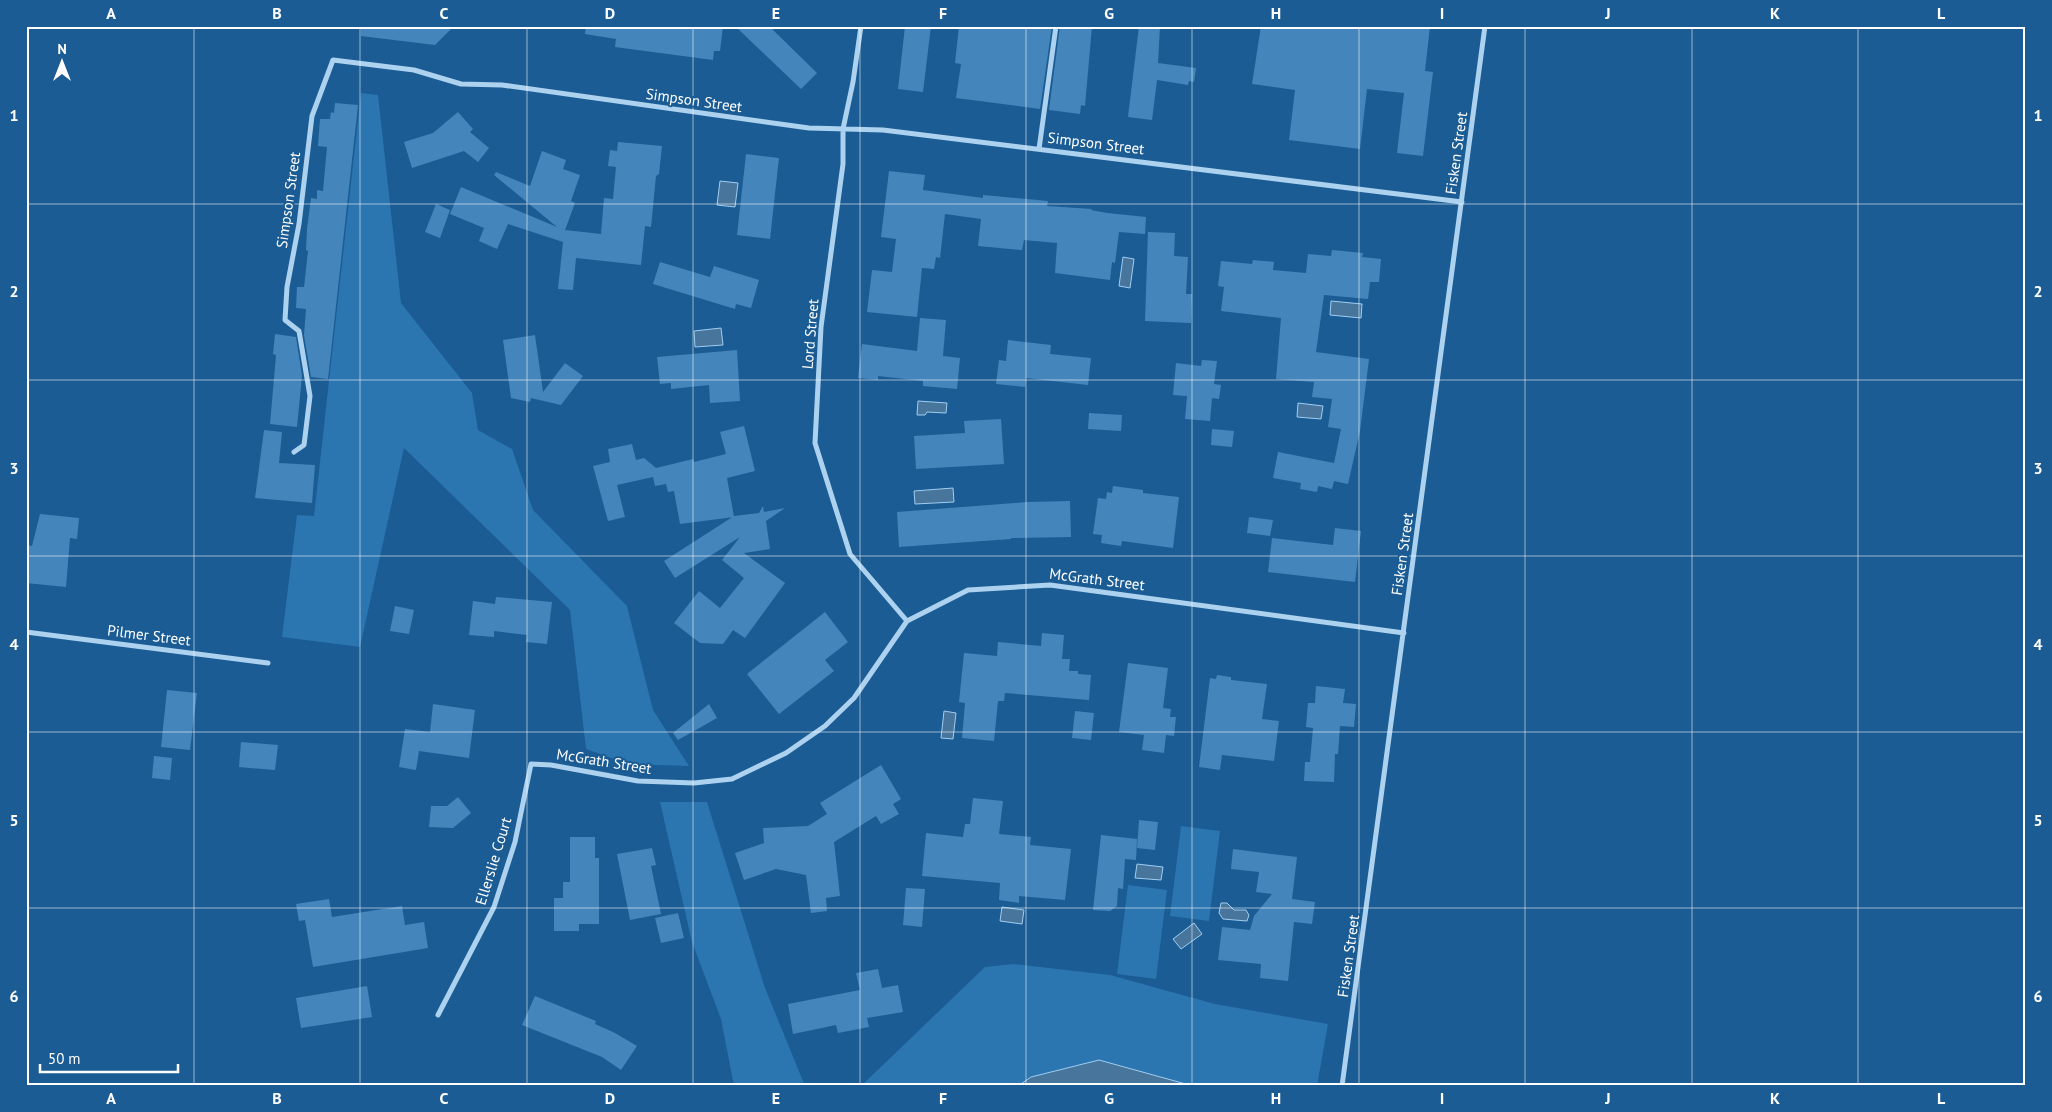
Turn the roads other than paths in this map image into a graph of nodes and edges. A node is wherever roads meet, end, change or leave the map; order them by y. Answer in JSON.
{"nodes":[{"id":1,"x":861,"y":26,"type":"edge"},
{"id":2,"x":1056,"y":26,"type":"edge"},
{"id":3,"x":1485,"y":26,"type":"edge"},
{"id":4,"x":843,"y":129,"type":"junction"},
{"id":5,"x":1039,"y":149,"type":"junction"},
{"id":6,"x":1462,"y":202,"type":"junction"},
{"id":7,"x":294,"y":452,"type":"dead end"},
{"id":8,"x":907,"y":620,"type":"junction"},
{"id":9,"x":26,"y":632,"type":"edge"},
{"id":10,"x":1404,"y":633,"type":"junction"},
{"id":11,"x":268,"y":663,"type":"dead end"},
{"id":12,"x":531,"y":764,"type":"joint"},
{"id":13,"x":438,"y":1015,"type":"dead end"},
{"id":14,"x":1342,"y":1086,"type":"edge"}],
"edges":[{"from":1,"to":4,"type":"street","name":"Lord Street"},
{"from":2,"to":5,"type":"street"},
{"from":3,"to":6,"type":"street","name":"Fisken Street"},
{"from":4,"to":5,"type":"street","name":"Simpson Street"},
{"from":4,"to":7,"type":"street","name":"Simpson Street"},
{"from":4,"to":8,"type":"street","name":"Lord Street"},
{"from":5,"to":6,"type":"street","name":"Simpson Street"},
{"from":6,"to":10,"type":"street","name":"Fisken Street"},
{"from":8,"to":10,"type":"street","name":"McGrath Street"},
{"from":8,"to":12,"type":"street","name":"McGrath Street"},
{"from":9,"to":11,"type":"street","name":"Pilmer Street"},
{"from":10,"to":14,"type":"street","name":"Fisken Street"},
{"from":12,"to":13,"type":"street","name":"Ellerslie Court"}]}
